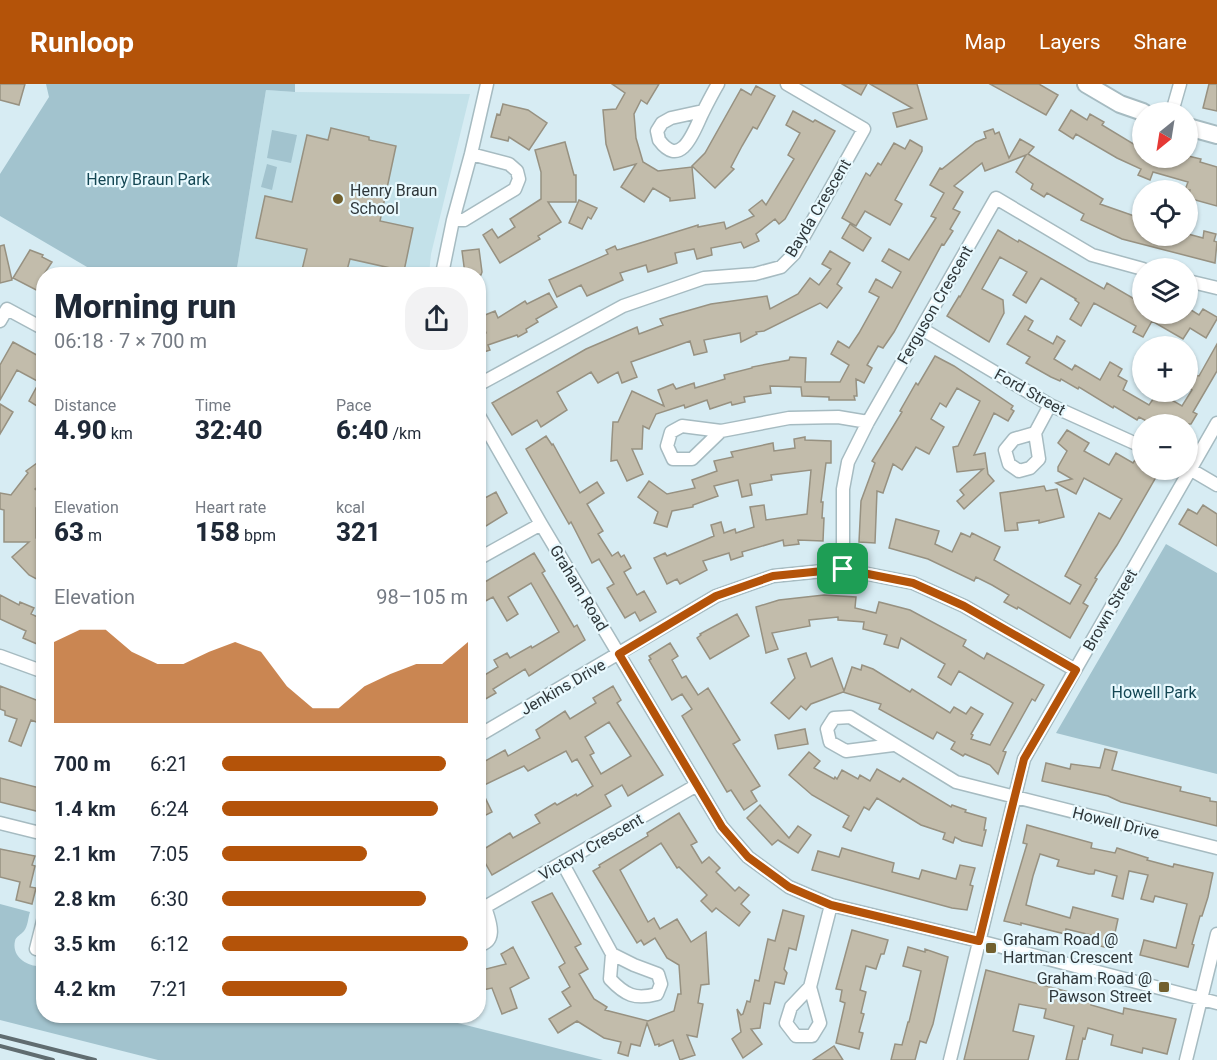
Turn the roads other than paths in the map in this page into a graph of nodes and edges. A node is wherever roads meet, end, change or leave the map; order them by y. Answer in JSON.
{"nodes":[{"id":1,"x":487,"y":84,"type":"edge"},
{"id":2,"x":718,"y":84,"type":"edge"},
{"id":3,"x":787,"y":84,"type":"edge"},
{"id":4,"x":1086,"y":84,"type":"edge"},
{"id":5,"x":1180,"y":84,"type":"edge"},
{"id":6,"x":1175,"y":102,"type":"edge"},
{"id":7,"x":1132,"y":108,"type":"edge"},
{"id":8,"x":703,"y":111,"type":"dead end"},
{"id":9,"x":1198,"y":130,"type":"edge"},
{"id":10,"x":1217,"y":135,"type":"edge"},
{"id":11,"x":471,"y":154,"type":"junction"},
{"id":12,"x":453,"y":220,"type":"junction"},
{"id":13,"x":1132,"y":266,"type":"edge"},
{"id":14,"x":443,"y":267,"type":"edge"},
{"id":15,"x":1198,"y":283,"type":"edge"},
{"id":16,"x":1217,"y":288,"type":"edge"},
{"id":17,"x":0,"y":321,"type":"edge"},
{"id":18,"x":36,"y":325,"type":"edge"},
{"id":19,"x":922,"y":328,"type":"junction"},
{"id":20,"x":486,"y":381,"type":"edge"},
{"id":21,"x":1050,"y":405,"type":"junction"},
{"id":22,"x":868,"y":422,"type":"junction"},
{"id":23,"x":1217,"y":423,"type":"edge"},
{"id":24,"x":486,"y":428,"type":"edge"},
{"id":25,"x":721,"y":431,"type":"dead end"},
{"id":26,"x":1035,"y":433,"type":"dead end"},
{"id":27,"x":1132,"y":442,"type":"edge"},
{"id":28,"x":1198,"y":454,"type":"edge"},
{"id":29,"x":1198,"y":473,"type":"edge"},
{"id":30,"x":1182,"y":480,"type":"edge"},
{"id":31,"x":1217,"y":485,"type":"edge"},
{"id":32,"x":540,"y":524,"type":"junction"},
{"id":33,"x":486,"y":554,"type":"edge"},
{"id":34,"x":843,"y":569,"type":"junction"},
{"id":35,"x":619,"y":654,"type":"junction"},
{"id":36,"x":0,"y":656,"type":"edge"},
{"id":37,"x":36,"y":669,"type":"edge"},
{"id":38,"x":1076,"y":670,"type":"junction"},
{"id":39,"x":486,"y":731,"type":"edge"},
{"id":40,"x":893,"y":745,"type":"junction"},
{"id":41,"x":697,"y":785,"type":"junction"},
{"id":42,"x":1016,"y":797,"type":"junction"},
{"id":43,"x":0,"y":823,"type":"edge"},
{"id":44,"x":36,"y":832,"type":"edge"},
{"id":45,"x":1217,"y":848,"type":"edge"},
{"id":46,"x":563,"y":864,"type":"junction"},
{"id":47,"x":831,"y":905,"type":"junction"},
{"id":48,"x":486,"y":906,"type":"edge"},
{"id":49,"x":486,"y":917,"type":"edge"},
{"id":50,"x":1217,"y":934,"type":"edge"},
{"id":51,"x":979,"y":941,"type":"junction"},
{"id":52,"x":486,"y":942,"type":"edge"},
{"id":53,"x":612,"y":954,"type":"junction"},
{"id":54,"x":810,"y":987,"type":"dead end"},
{"id":55,"x":1201,"y":999,"type":"junction"},
{"id":56,"x":1217,"y":1003,"type":"edge"},
{"id":57,"x":950,"y":1060,"type":"edge"},
{"id":58,"x":1186,"y":1060,"type":"edge"}],
"edges":[{"from":1,"to":11,"type":"street"},
{"from":2,"to":8,"type":"street"},
{"from":3,"to":20,"type":"street","name":"Bayda Crescent"},
{"from":4,"to":7,"type":"street"},
{"from":5,"to":6,"type":"street"},
{"from":9,"to":10,"type":"street"},
{"from":11,"to":12,"type":"street"},
{"from":11,"to":12,"type":"street"},
{"from":12,"to":14,"type":"street"},
{"from":13,"to":19,"type":"street","name":"Ferguson Crescent"},
{"from":15,"to":16,"type":"street"},
{"from":17,"to":18,"type":"street"},
{"from":19,"to":21,"type":"street","name":"Ford Street"},
{"from":19,"to":22,"type":"street","name":"Ferguson Crescent"},
{"from":21,"to":26,"type":"street"},
{"from":21,"to":27,"type":"street","name":"Ford Street"},
{"from":22,"to":25,"type":"street"},
{"from":22,"to":34,"type":"street","name":"Ferguson Crescent"},
{"from":23,"to":28,"type":"street","name":"Brown Street"},
{"from":24,"to":32,"type":"street","name":"Graham Road"},
{"from":29,"to":31,"type":"street"},
{"from":30,"to":38,"type":"street","name":"Brown Street"},
{"from":32,"to":33,"type":"street"},
{"from":32,"to":35,"type":"street","name":"Graham Road"},
{"from":34,"to":35,"type":"street","name":"Jenkins Drive"},
{"from":34,"to":38,"type":"street","name":"Jenkins Drive"},
{"from":35,"to":39,"type":"street","name":"Jenkins Drive"},
{"from":35,"to":41,"type":"street","name":"Graham Road"},
{"from":36,"to":37,"type":"street"},
{"from":38,"to":42,"type":"street","name":"Brown Street"},
{"from":40,"to":40,"type":"street","name":"Howell Drive"},
{"from":40,"to":42,"type":"street","name":"Howell Drive"},
{"from":41,"to":46,"type":"street","name":"Victory Crescent"},
{"from":41,"to":47,"type":"street","name":"Graham Road"},
{"from":42,"to":45,"type":"street","name":"Howell Drive"},
{"from":42,"to":51,"type":"street","name":"Brown Street"},
{"from":43,"to":44,"type":"street"},
{"from":46,"to":48,"type":"street","name":"Victory Crescent"},
{"from":46,"to":53,"type":"street"},
{"from":47,"to":51,"type":"street","name":"Graham Road"},
{"from":47,"to":54,"type":"street"},
{"from":49,"to":52,"type":"street","name":"Victory Crescent"},
{"from":50,"to":55,"type":"street"},
{"from":51,"to":55,"type":"street","name":"Graham Road"},
{"from":51,"to":57,"type":"street","name":"Brown Street"},
{"from":53,"to":53,"type":"street"},
{"from":55,"to":56,"type":"street","name":"Graham Road"},
{"from":55,"to":58,"type":"street"}]}
